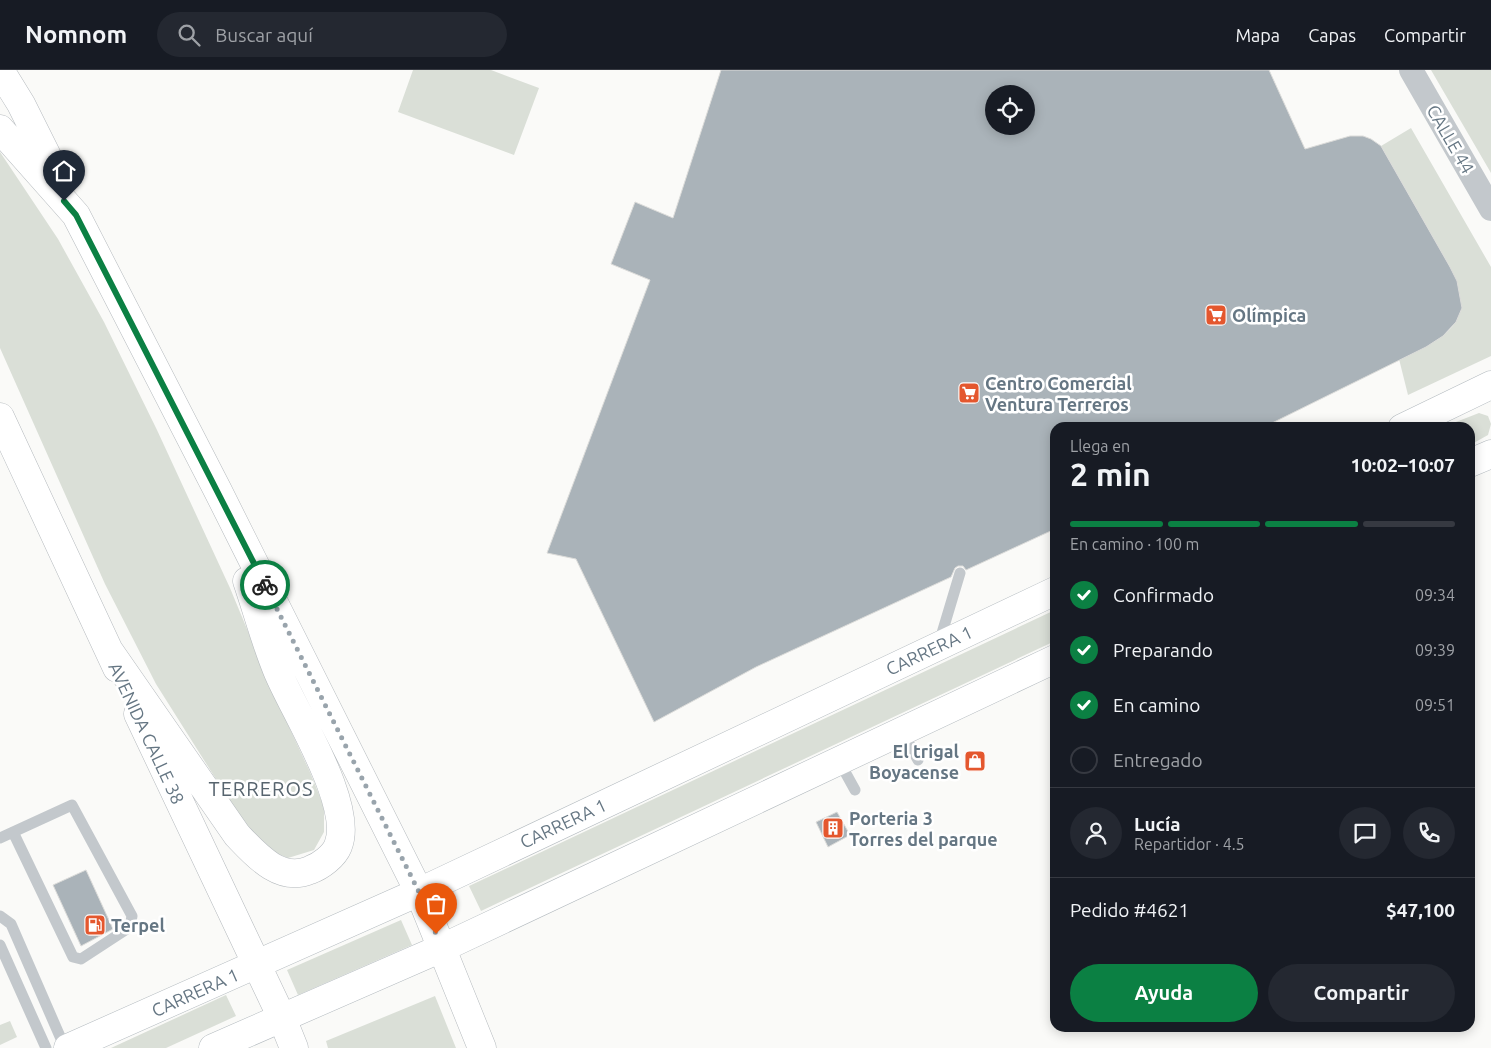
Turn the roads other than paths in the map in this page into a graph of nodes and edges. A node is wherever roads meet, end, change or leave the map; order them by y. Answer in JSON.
{"nodes":[{"id":1,"x":0,"y":70,"type":"edge"},
{"id":2,"x":1411,"y":70,"type":"edge"},
{"id":3,"x":0,"y":129,"type":"edge"},
{"id":4,"x":1491,"y":209,"type":"edge"},
{"id":5,"x":76,"y":215,"type":"junction"},
{"id":6,"x":1486,"y":392,"type":"edge"},
{"id":7,"x":0,"y":417,"type":"edge"},
{"id":8,"x":1416,"y":422,"type":"edge"},
{"id":9,"x":1491,"y":454,"type":"edge"},
{"id":10,"x":1475,"y":462,"type":"edge"},
{"id":11,"x":218,"y":491,"type":"junction"},
{"id":12,"x":960,"y":573,"type":"dead end"},
{"id":13,"x":1050,"y":593,"type":"edge"},
{"id":14,"x":938,"y":647,"type":"junction"},
{"id":15,"x":110,"y":652,"type":"junction"},
{"id":16,"x":1050,"y":661,"type":"edge"},
{"id":17,"x":902,"y":731,"type":"junction"},
{"id":18,"x":918,"y":760,"type":"dead end"},
{"id":19,"x":839,"y":761,"type":"junction"},
{"id":20,"x":856,"y":790,"type":"dead end"},
{"id":21,"x":12,"y":832,"type":"junction"},
{"id":22,"x":0,"y":838,"type":"edge"},
{"id":23,"x":419,"y":892,"type":"junction"},
{"id":24,"x":0,"y":916,"type":"edge"},
{"id":25,"x":0,"y":945,"type":"edge"},
{"id":26,"x":442,"y":948,"type":"junction"},
{"id":27,"x":256,"y":964,"type":"junction"},
{"id":28,"x":282,"y":1018,"type":"junction"},
{"id":29,"x":46,"y":1048,"type":"edge"},
{"id":30,"x":67,"y":1048,"type":"edge"},
{"id":31,"x":213,"y":1048,"type":"edge"},
{"id":32,"x":294,"y":1048,"type":"edge"},
{"id":33,"x":482,"y":1048,"type":"edge"}],
"edges":[{"from":1,"to":5,"type":"main road"},
{"from":2,"to":4,"type":"street","name":"CALLE 44"},
{"from":3,"to":5,"type":"main road"},
{"from":5,"to":11,"type":"main road"},
{"from":6,"to":8,"type":"main road"},
{"from":7,"to":15,"type":"main road","name":"AVENIDA CALLE 38"},
{"from":9,"to":10,"type":"main road"},
{"from":11,"to":15,"type":"main road"},
{"from":11,"to":23,"type":"main road"},
{"from":12,"to":14,"type":"lane"},
{"from":13,"to":14,"type":"main road","name":"CARRERA 1"},
{"from":14,"to":23,"type":"main road","name":"CARRERA 1"},
{"from":15,"to":27,"type":"main road","name":"AVENIDA CALLE 38"},
{"from":16,"to":17,"type":"main road"},
{"from":17,"to":18,"type":"lane"},
{"from":17,"to":19,"type":"main road"},
{"from":19,"to":20,"type":"lane"},
{"from":19,"to":26,"type":"main road"},
{"from":21,"to":21,"type":"lane"},
{"from":21,"to":22,"type":"lane"},
{"from":23,"to":26,"type":"main road"},
{"from":23,"to":27,"type":"main road","name":"CARRERA 1"},
{"from":24,"to":30,"type":"lane"},
{"from":25,"to":29,"type":"lane"},
{"from":26,"to":28,"type":"main road"},
{"from":26,"to":33,"type":"main road"},
{"from":27,"to":28,"type":"main road","name":"AVENIDA CALLE 38"},
{"from":27,"to":30,"type":"main road","name":"CARRERA 1"},
{"from":28,"to":31,"type":"main road"},
{"from":28,"to":32,"type":"main road","name":"AVENIDA CALLE 38"}]}
